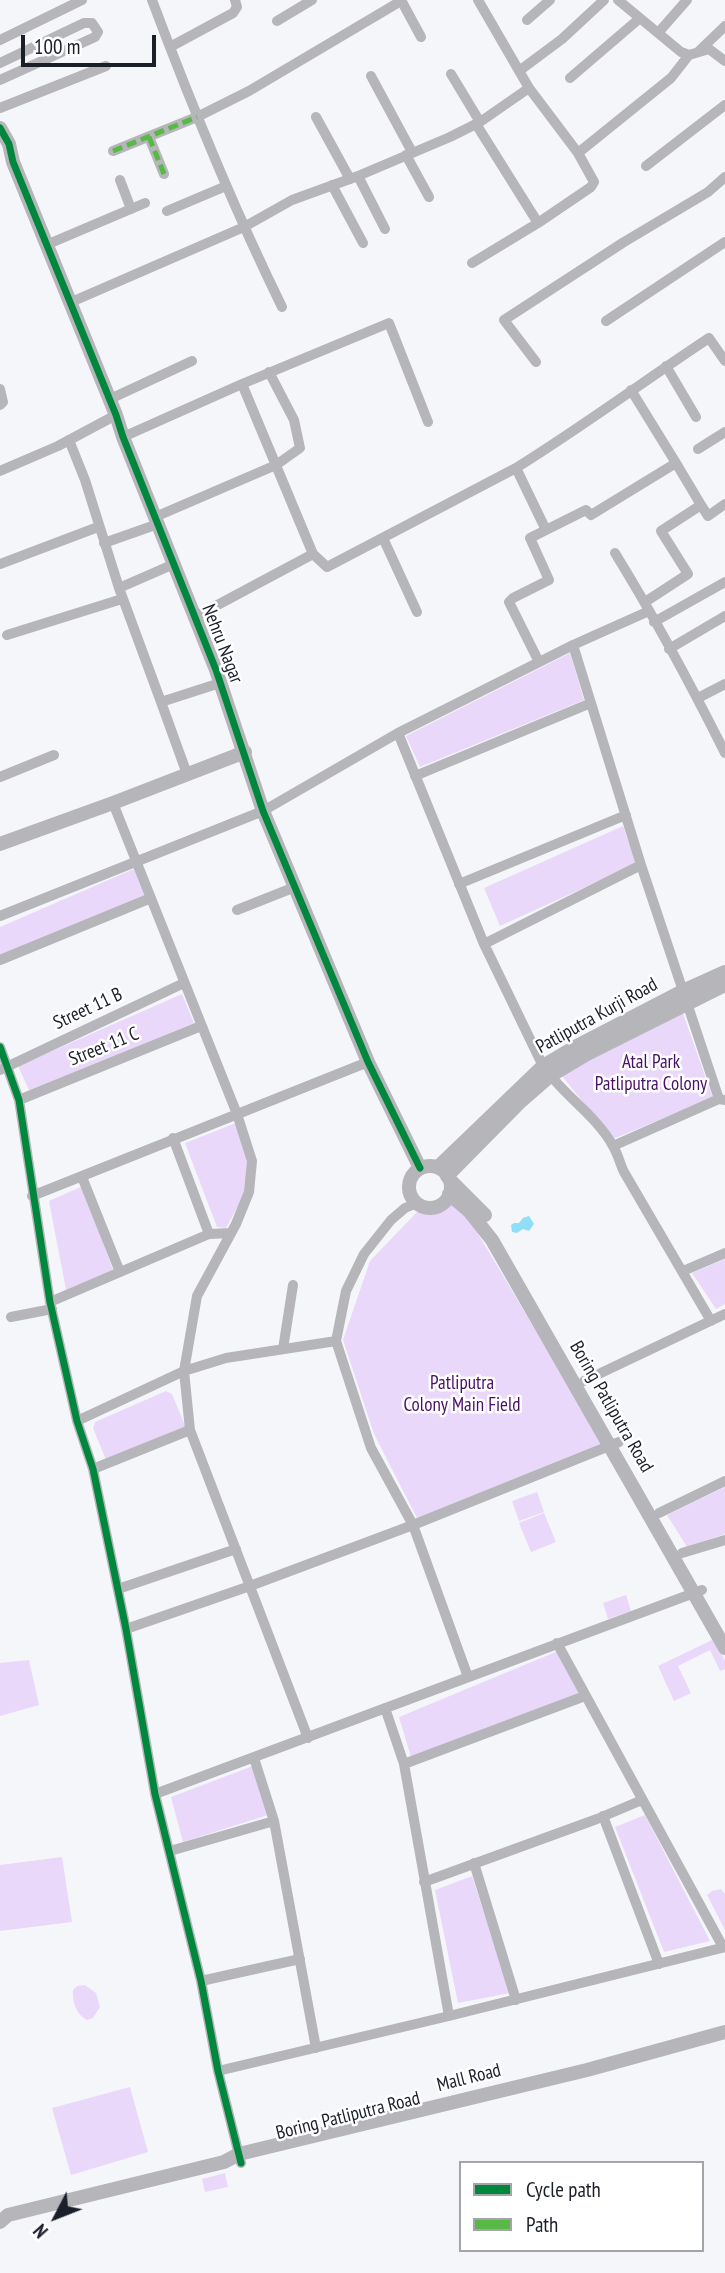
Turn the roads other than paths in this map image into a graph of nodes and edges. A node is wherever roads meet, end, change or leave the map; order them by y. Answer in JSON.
{"nodes":[{"id":1,"x":82,"y":0,"type":"edge"},
{"id":2,"x":152,"y":0,"type":"edge"},
{"id":3,"x":234,"y":0,"type":"edge"},
{"id":4,"x":313,"y":0,"type":"edge"},
{"id":5,"x":478,"y":0,"type":"edge"},
{"id":6,"x":550,"y":0,"type":"edge"},
{"id":7,"x":604,"y":0,"type":"edge"},
{"id":8,"x":618,"y":0,"type":"edge"},
{"id":9,"x":687,"y":0,"type":"edge"},
{"id":10,"x":401,"y":1,"type":"edge"},
{"id":11,"x":631,"y":4,"type":"edge"},
{"id":12,"x":640,"y":18,"type":"junction"},
{"id":13,"x":527,"y":20,"type":"dead end"},
{"id":14,"x":277,"y":22,"type":"dead end"},
{"id":15,"x":725,"y":26,"type":"edge"},
{"id":16,"x":658,"y":33,"type":"junction"},
{"id":17,"x":421,"y":37,"type":"dead end"},
{"id":18,"x":0,"y":40,"type":"edge"},
{"id":19,"x":170,"y":47,"type":"junction"},
{"id":20,"x":694,"y":53,"type":"junction"},
{"id":21,"x":725,"y":61,"type":"edge"},
{"id":22,"x":0,"y":63,"type":"edge"},
{"id":23,"x":106,"y":66,"type":"dead end"},
{"id":24,"x":519,"y":71,"type":"junction"},
{"id":25,"x":451,"y":74,"type":"dead end"},
{"id":26,"x":371,"y":76,"type":"dead end"},
{"id":27,"x":570,"y":78,"type":"dead end"},
{"id":28,"x":0,"y":80,"type":"edge"},
{"id":29,"x":529,"y":88,"type":"junction"},
{"id":30,"x":725,"y":105,"type":"edge"},
{"id":31,"x":0,"y":108,"type":"edge"},
{"id":32,"x":197,"y":117,"type":"junction"},
{"id":33,"x":316,"y":117,"type":"dead end"},
{"id":34,"x":478,"y":123,"type":"junction"},
{"id":35,"x":0,"y":128,"type":"edge"},
{"id":36,"x":149,"y":137,"type":"junction"},
{"id":37,"x":5,"y":146,"type":"edge"},
{"id":38,"x":113,"y":151,"type":"dead end"},
{"id":39,"x":409,"y":153,"type":"junction"},
{"id":40,"x":578,"y":153,"type":"junction"},
{"id":41,"x":646,"y":166,"type":"dead end"},
{"id":42,"x":164,"y":174,"type":"dead end"},
{"id":43,"x":354,"y":177,"type":"junction"},
{"id":44,"x":725,"y":177,"type":"edge"},
{"id":45,"x":120,"y":180,"type":"dead end"},
{"id":46,"x":332,"y":185,"type":"junction"},
{"id":47,"x":226,"y":186,"type":"junction"},
{"id":48,"x":429,"y":197,"type":"dead end"},
{"id":49,"x":145,"y":203,"type":"dead end"},
{"id":50,"x":131,"y":209,"type":"junction"},
{"id":51,"x":167,"y":211,"type":"dead end"},
{"id":52,"x":538,"y":223,"type":"junction"},
{"id":53,"x":243,"y":227,"type":"junction"},
{"id":54,"x":385,"y":229,"type":"dead end"},
{"id":55,"x":725,"y":242,"type":"edge"},
{"id":56,"x":363,"y":243,"type":"dead end"},
{"id":57,"x":47,"y":245,"type":"junction"},
{"id":58,"x":471,"y":263,"type":"dead end"},
{"id":59,"x":69,"y":303,"type":"junction"},
{"id":60,"x":282,"y":307,"type":"dead end"},
{"id":61,"x":606,"y":321,"type":"dead end"},
{"id":62,"x":192,"y":361,"type":"dead end"},
{"id":63,"x":725,"y":361,"type":"edge"},
{"id":64,"x":536,"y":362,"type":"dead end"},
{"id":65,"x":666,"y":366,"type":"junction"},
{"id":66,"x":269,"y":372,"type":"junction"},
{"id":67,"x":242,"y":384,"type":"junction"},
{"id":68,"x":0,"y":389,"type":"edge"},
{"id":69,"x":631,"y":390,"type":"junction"},
{"id":70,"x":110,"y":399,"type":"junction"},
{"id":71,"x":0,"y":405,"type":"edge"},
{"id":72,"x":116,"y":415,"type":"junction"},
{"id":73,"x":696,"y":417,"type":"dead end"},
{"id":74,"x":428,"y":422,"type":"dead end"},
{"id":75,"x":725,"y":432,"type":"edge"},
{"id":76,"x":123,"y":437,"type":"junction"},
{"id":77,"x":69,"y":440,"type":"junction"},
{"id":78,"x":698,"y":449,"type":"dead end"},
{"id":79,"x":676,"y":463,"type":"junction"},
{"id":80,"x":276,"y":465,"type":"junction"},
{"id":81,"x":516,"y":468,"type":"junction"},
{"id":82,"x":0,"y":471,"type":"edge"},
{"id":83,"x":725,"y":504,"type":"edge"},
{"id":84,"x":701,"y":505,"type":"junction"},
{"id":85,"x":156,"y":521,"type":"junction"},
{"id":86,"x":98,"y":527,"type":"junction"},
{"id":87,"x":546,"y":530,"type":"junction"},
{"id":88,"x":383,"y":538,"type":"junction"},
{"id":89,"x":104,"y":543,"type":"junction"},
{"id":90,"x":615,"y":553,"type":"dead end"},
{"id":91,"x":313,"y":554,"type":"junction"},
{"id":92,"x":0,"y":564,"type":"edge"},
{"id":93,"x":174,"y":564,"type":"junction"},
{"id":94,"x":725,"y":582,"type":"edge"},
{"id":95,"x":119,"y":588,"type":"junction"},
{"id":96,"x":122,"y":599,"type":"junction"},
{"id":97,"x":647,"y":607,"type":"junction"},
{"id":98,"x":417,"y":612,"type":"dead end"},
{"id":99,"x":725,"y":615,"type":"edge"},
{"id":100,"x":195,"y":617,"type":"junction"},
{"id":101,"x":654,"y":622,"type":"junction"},
{"id":102,"x":7,"y":635,"type":"dead end"},
{"id":103,"x":573,"y":645,"type":"junction"},
{"id":104,"x":669,"y":649,"type":"junction"},
{"id":105,"x":539,"y":662,"type":"junction"},
{"id":106,"x":220,"y":683,"type":"junction"},
{"id":107,"x":725,"y":684,"type":"edge"},
{"id":108,"x":698,"y":698,"type":"junction"},
{"id":109,"x":161,"y":702,"type":"junction"},
{"id":110,"x":591,"y":703,"type":"junction"},
{"id":111,"x":398,"y":733,"type":"junction"},
{"id":112,"x":245,"y":751,"type":"junction"},
{"id":113,"x":725,"y":753,"type":"edge"},
{"id":114,"x":54,"y":755,"type":"dead end"},
{"id":115,"x":187,"y":774,"type":"junction"},
{"id":116,"x":415,"y":776,"type":"junction"},
{"id":117,"x":0,"y":777,"type":"edge"},
{"id":118,"x":113,"y":803,"type":"junction"},
{"id":119,"x":262,"y":811,"type":"junction"},
{"id":120,"x":626,"y":816,"type":"junction"},
{"id":121,"x":0,"y":844,"type":"edge"},
{"id":122,"x":137,"y":862,"type":"junction"},
{"id":123,"x":641,"y":865,"type":"junction"},
{"id":124,"x":459,"y":884,"type":"junction"},
{"id":125,"x":295,"y":887,"type":"junction"},
{"id":126,"x":151,"y":898,"type":"junction"},
{"id":127,"x":237,"y":910,"type":"dead end"},
{"id":128,"x":0,"y":916,"type":"edge"},
{"id":129,"x":484,"y":944,"type":"junction"},
{"id":130,"x":0,"y":960,"type":"edge"},
{"id":131,"x":725,"y":972,"type":"edge"},
{"id":132,"x":184,"y":983,"type":"junction"},
{"id":133,"x":725,"y":985,"type":"edge"},
{"id":134,"x":685,"y":997,"type":"junction"},
{"id":135,"x":201,"y":1026,"type":"junction"},
{"id":136,"x":0,"y":1047,"type":"edge"},
{"id":137,"x":368,"y":1062,"type":"junction"},
{"id":138,"x":3,"y":1068,"type":"edge"},
{"id":139,"x":546,"y":1071,"type":"junction"},
{"id":140,"x":19,"y":1100,"type":"junction"},
{"id":141,"x":722,"y":1100,"type":"edge"},
{"id":142,"x":237,"y":1114,"type":"junction"},
{"id":143,"x":173,"y":1138,"type":"junction"},
{"id":144,"x":613,"y":1146,"type":"junction"},
{"id":145,"x":420,"y":1168,"type":"junction"},
{"id":146,"x":82,"y":1177,"type":"junction"},
{"id":147,"x":446,"y":1179,"type":"junction"},
{"id":148,"x":32,"y":1196,"type":"junction"},
{"id":149,"x":417,"y":1203,"type":"junction"},
{"id":150,"x":231,"y":1233,"type":"junction"},
{"id":151,"x":209,"y":1234,"type":"junction"},
{"id":152,"x":725,"y":1253,"type":"edge"},
{"id":153,"x":683,"y":1271,"type":"junction"},
{"id":154,"x":120,"y":1272,"type":"junction"},
{"id":155,"x":293,"y":1285,"type":"dead end"},
{"id":156,"x":532,"y":1300,"type":"junction"},
{"id":157,"x":51,"y":1306,"type":"junction"},
{"id":158,"x":725,"y":1314,"type":"edge"},
{"id":159,"x":12,"y":1317,"type":"dead end"},
{"id":160,"x":711,"y":1321,"type":"junction"},
{"id":161,"x":335,"y":1341,"type":"junction"},
{"id":162,"x":283,"y":1349,"type":"junction"},
{"id":163,"x":184,"y":1371,"type":"junction"},
{"id":164,"x":584,"y":1381,"type":"junction"},
{"id":165,"x":77,"y":1421,"type":"junction"},
{"id":166,"x":190,"y":1430,"type":"junction"},
{"id":167,"x":615,"y":1444,"type":"junction"},
{"id":168,"x":93,"y":1469,"type":"junction"},
{"id":169,"x":725,"y":1481,"type":"edge"},
{"id":170,"x":659,"y":1513,"type":"junction"},
{"id":171,"x":413,"y":1525,"type":"junction"},
{"id":172,"x":725,"y":1540,"type":"edge"},
{"id":173,"x":236,"y":1549,"type":"junction"},
{"id":174,"x":682,"y":1553,"type":"junction"},
{"id":175,"x":250,"y":1586,"type":"junction"},
{"id":176,"x":118,"y":1589,"type":"junction"},
{"id":177,"x":698,"y":1592,"type":"junction"},
{"id":178,"x":126,"y":1629,"type":"junction"},
{"id":179,"x":725,"y":1631,"type":"edge"},
{"id":180,"x":557,"y":1643,"type":"junction"},
{"id":181,"x":725,"y":1648,"type":"edge"},
{"id":182,"x":468,"y":1677,"type":"junction"},
{"id":183,"x":585,"y":1696,"type":"junction"},
{"id":184,"x":386,"y":1708,"type":"junction"},
{"id":185,"x":308,"y":1738,"type":"junction"},
{"id":186,"x":254,"y":1758,"type":"junction"},
{"id":187,"x":404,"y":1764,"type":"junction"},
{"id":188,"x":155,"y":1794,"type":"junction"},
{"id":189,"x":642,"y":1800,"type":"junction"},
{"id":190,"x":603,"y":1816,"type":"junction"},
{"id":191,"x":274,"y":1821,"type":"junction"},
{"id":192,"x":170,"y":1851,"type":"junction"},
{"id":193,"x":474,"y":1863,"type":"junction"},
{"id":194,"x":424,"y":1882,"type":"junction"},
{"id":195,"x":724,"y":1947,"type":"edge"},
{"id":196,"x":300,"y":1959,"type":"junction"},
{"id":197,"x":659,"y":1964,"type":"junction"},
{"id":198,"x":201,"y":1981,"type":"junction"},
{"id":199,"x":516,"y":2000,"type":"junction"},
{"id":200,"x":449,"y":2017,"type":"junction"},
{"id":201,"x":725,"y":2032,"type":"edge"},
{"id":202,"x":725,"y":2042,"type":"edge"},
{"id":203,"x":695,"y":2045,"type":"junction"},
{"id":204,"x":316,"y":2048,"type":"junction"},
{"id":205,"x":218,"y":2071,"type":"junction"},
{"id":206,"x":240,"y":2159,"type":"junction"},
{"id":207,"x":3,"y":2217,"type":"edge"}],
"edges":[{"from":1,"to":18,"type":"street"},
{"from":2,"to":19,"type":"street"},
{"from":3,"to":19,"type":"street"},
{"from":4,"to":14,"type":"street"},
{"from":5,"to":24,"type":"street"},
{"from":6,"to":13,"type":"street"},
{"from":7,"to":24,"type":"street"},
{"from":8,"to":11,"type":"street"},
{"from":9,"to":16,"type":"street"},
{"from":10,"to":17,"type":"street"},
{"from":10,"to":32,"type":"street"},
{"from":11,"to":12,"type":"street"},
{"from":12,"to":16,"type":"street"},
{"from":12,"to":27,"type":"street"},
{"from":15,"to":20,"type":"street"},
{"from":16,"to":20,"type":"street"},
{"from":19,"to":32,"type":"street"},
{"from":20,"to":21,"type":"street"},
{"from":20,"to":40,"type":"street"},
{"from":22,"to":28,"type":"street"},
{"from":23,"to":31,"type":"street"},
{"from":24,"to":29,"type":"street"},
{"from":25,"to":34,"type":"street"},
{"from":26,"to":39,"type":"street"},
{"from":29,"to":34,"type":"street"},
{"from":29,"to":40,"type":"street"},
{"from":30,"to":41,"type":"street"},
{"from":32,"to":36,"type":"street"},
{"from":32,"to":47,"type":"street"},
{"from":33,"to":43,"type":"street"},
{"from":34,"to":39,"type":"street"},
{"from":34,"to":52,"type":"street"},
{"from":35,"to":37,"type":"street","name":"Nehru Nagar"},
{"from":36,"to":38,"type":"street"},
{"from":36,"to":42,"type":"street"},
{"from":37,"to":57,"type":"street","name":"Nehru Nagar"},
{"from":39,"to":43,"type":"street"},
{"from":39,"to":48,"type":"street"},
{"from":40,"to":52,"type":"street"},
{"from":43,"to":46,"type":"street"},
{"from":43,"to":54,"type":"street"},
{"from":44,"to":64,"type":"street"},
{"from":45,"to":50,"type":"street"},
{"from":46,"to":53,"type":"street"},
{"from":46,"to":56,"type":"street"},
{"from":47,"to":51,"type":"street"},
{"from":47,"to":53,"type":"street"},
{"from":49,"to":50,"type":"street"},
{"from":50,"to":57,"type":"street"},
{"from":52,"to":58,"type":"street"},
{"from":53,"to":59,"type":"street"},
{"from":53,"to":60,"type":"street"},
{"from":55,"to":61,"type":"street"},
{"from":57,"to":59,"type":"street","name":"Nehru Nagar"},
{"from":59,"to":70,"type":"street","name":"Nehru Nagar"},
{"from":62,"to":70,"type":"street"},
{"from":63,"to":65,"type":"street"},
{"from":65,"to":69,"type":"street"},
{"from":65,"to":73,"type":"street"},
{"from":66,"to":67,"type":"street"},
{"from":66,"to":74,"type":"street"},
{"from":66,"to":80,"type":"street"},
{"from":67,"to":76,"type":"street"},
{"from":67,"to":80,"type":"street"},
{"from":68,"to":71,"type":"street"},
{"from":69,"to":79,"type":"street"},
{"from":69,"to":81,"type":"street"},
{"from":70,"to":72,"type":"street","name":"Nehru Nagar"},
{"from":72,"to":76,"type":"street","name":"Nehru Nagar"},
{"from":72,"to":77,"type":"street"},
{"from":75,"to":78,"type":"street"},
{"from":76,"to":85,"type":"street","name":"Nehru Nagar"},
{"from":77,"to":82,"type":"street"},
{"from":77,"to":86,"type":"street"},
{"from":79,"to":84,"type":"street"},
{"from":79,"to":87,"type":"street"},
{"from":80,"to":85,"type":"street"},
{"from":80,"to":91,"type":"street"},
{"from":81,"to":87,"type":"street"},
{"from":81,"to":88,"type":"street"},
{"from":83,"to":84,"type":"street"},
{"from":84,"to":97,"type":"street"},
{"from":85,"to":89,"type":"street"},
{"from":85,"to":93,"type":"street","name":"Nehru Nagar"},
{"from":86,"to":89,"type":"street"},
{"from":86,"to":92,"type":"street"},
{"from":87,"to":105,"type":"street"},
{"from":88,"to":91,"type":"street"},
{"from":88,"to":98,"type":"street"},
{"from":89,"to":95,"type":"street"},
{"from":90,"to":97,"type":"street"},
{"from":91,"to":100,"type":"street"},
{"from":93,"to":95,"type":"street"},
{"from":93,"to":100,"type":"street","name":"Nehru Nagar"},
{"from":94,"to":101,"type":"street"},
{"from":95,"to":96,"type":"street"},
{"from":96,"to":102,"type":"street"},
{"from":96,"to":109,"type":"street"},
{"from":97,"to":101,"type":"street"},
{"from":97,"to":103,"type":"street"},
{"from":99,"to":104,"type":"street"},
{"from":100,"to":106,"type":"street","name":"Nehru Nagar"},
{"from":101,"to":104,"type":"street"},
{"from":103,"to":105,"type":"street"},
{"from":103,"to":110,"type":"street"},
{"from":104,"to":108,"type":"street"},
{"from":105,"to":111,"type":"street"},
{"from":106,"to":109,"type":"street"},
{"from":106,"to":112,"type":"street","name":"Nehru Nagar"},
{"from":107,"to":108,"type":"street"},
{"from":108,"to":113,"type":"street"},
{"from":109,"to":115,"type":"street"},
{"from":110,"to":116,"type":"street"},
{"from":110,"to":120,"type":"street"},
{"from":111,"to":116,"type":"street"},
{"from":111,"to":119,"type":"street"},
{"from":112,"to":115,"type":"street"},
{"from":112,"to":119,"type":"street","name":"Nehru Nagar"},
{"from":114,"to":117,"type":"street"},
{"from":115,"to":118,"type":"street"},
{"from":116,"to":124,"type":"street"},
{"from":118,"to":121,"type":"street"},
{"from":118,"to":122,"type":"street"},
{"from":119,"to":122,"type":"street"},
{"from":119,"to":125,"type":"street","name":"Nehru Nagar"},
{"from":120,"to":123,"type":"street"},
{"from":120,"to":124,"type":"street"},
{"from":122,"to":126,"type":"street"},
{"from":122,"to":128,"type":"street"},
{"from":123,"to":129,"type":"street"},
{"from":123,"to":134,"type":"street"},
{"from":124,"to":129,"type":"street"},
{"from":125,"to":127,"type":"street"},
{"from":125,"to":137,"type":"street","name":"Nehru Nagar"},
{"from":126,"to":130,"type":"street"},
{"from":126,"to":132,"type":"street"},
{"from":129,"to":139,"type":"street"},
{"from":131,"to":134,"type":"street","name":"Patliputra Kurji Road"},
{"from":132,"to":135,"type":"street"},
{"from":132,"to":138,"type":"street","name":"Street 11 B"},
{"from":133,"to":134,"type":"street","name":"Patliputra Kurji Road"},
{"from":134,"to":139,"type":"street","name":"Patliputra Kurji Road"},
{"from":134,"to":141,"type":"street"},
{"from":135,"to":140,"type":"street","name":"Street 11 C"},
{"from":135,"to":142,"type":"street"},
{"from":136,"to":138,"type":"street"},
{"from":137,"to":142,"type":"street"},
{"from":137,"to":145,"type":"street","name":"Nehru Nagar"},
{"from":138,"to":140,"type":"street"},
{"from":139,"to":144,"type":"street"},
{"from":139,"to":147,"type":"street","name":"Patliputra Kurji Road"},
{"from":140,"to":148,"type":"street"},
{"from":141,"to":144,"type":"street"},
{"from":142,"to":143,"type":"street"},
{"from":142,"to":150,"type":"street"},
{"from":143,"to":146,"type":"street"},
{"from":143,"to":151,"type":"street"},
{"from":144,"to":153,"type":"street"},
{"from":145,"to":147,"type":"street"},
{"from":145,"to":149,"type":"street"},
{"from":146,"to":148,"type":"street"},
{"from":146,"to":154,"type":"street"},
{"from":147,"to":149,"type":"street"},
{"from":147,"to":156,"type":"street","name":"Boring Patliputra Road"},
{"from":148,"to":157,"type":"street"},
{"from":149,"to":161,"type":"street"},
{"from":150,"to":151,"type":"street"},
{"from":150,"to":163,"type":"street"},
{"from":151,"to":154,"type":"street"},
{"from":152,"to":153,"type":"street"},
{"from":153,"to":160,"type":"street"},
{"from":154,"to":157,"type":"street"},
{"from":155,"to":162,"type":"street"},
{"from":156,"to":164,"type":"street","name":"Boring Patliputra Road"},
{"from":156,"to":167,"type":"street","name":"Boring Patliputra Road"},
{"from":157,"to":159,"type":"street"},
{"from":157,"to":165,"type":"street"},
{"from":158,"to":160,"type":"street"},
{"from":160,"to":164,"type":"street"},
{"from":161,"to":162,"type":"street"},
{"from":161,"to":171,"type":"street"},
{"from":162,"to":163,"type":"street"},
{"from":163,"to":165,"type":"street"},
{"from":163,"to":166,"type":"street"},
{"from":164,"to":167,"type":"street","name":"Boring Patliputra Road"},
{"from":165,"to":168,"type":"street"},
{"from":166,"to":168,"type":"street"},
{"from":166,"to":173,"type":"street"},
{"from":167,"to":170,"type":"street","name":"Boring Patliputra Road"},
{"from":167,"to":171,"type":"street"},
{"from":167,"to":177,"type":"street","name":"Boring Patliputra Road"},
{"from":168,"to":176,"type":"street"},
{"from":169,"to":170,"type":"street"},
{"from":170,"to":174,"type":"street","name":"Boring Patliputra Road"},
{"from":171,"to":175,"type":"street"},
{"from":171,"to":182,"type":"street"},
{"from":172,"to":174,"type":"street"},
{"from":173,"to":175,"type":"street"},
{"from":173,"to":176,"type":"street"},
{"from":174,"to":177,"type":"street","name":"Boring Patliputra Road"},
{"from":175,"to":178,"type":"street"},
{"from":175,"to":185,"type":"street"},
{"from":176,"to":178,"type":"street"},
{"from":177,"to":179,"type":"street","name":"Boring Patliputra Road"},
{"from":177,"to":180,"type":"street"},
{"from":177,"to":181,"type":"street","name":"Boring Patliputra Road"},
{"from":178,"to":188,"type":"street"},
{"from":180,"to":182,"type":"street"},
{"from":180,"to":183,"type":"street"},
{"from":182,"to":184,"type":"street"},
{"from":183,"to":187,"type":"street"},
{"from":183,"to":189,"type":"street"},
{"from":184,"to":185,"type":"street"},
{"from":184,"to":187,"type":"street"},
{"from":185,"to":186,"type":"street"},
{"from":186,"to":188,"type":"street"},
{"from":186,"to":191,"type":"street"},
{"from":187,"to":194,"type":"street"},
{"from":188,"to":192,"type":"street"},
{"from":189,"to":190,"type":"street"},
{"from":189,"to":195,"type":"street"},
{"from":190,"to":193,"type":"street"},
{"from":190,"to":197,"type":"street"},
{"from":191,"to":192,"type":"street"},
{"from":191,"to":196,"type":"street"},
{"from":192,"to":198,"type":"street"},
{"from":193,"to":194,"type":"street"},
{"from":193,"to":199,"type":"street"},
{"from":194,"to":200,"type":"street"},
{"from":195,"to":197,"type":"street"},
{"from":196,"to":198,"type":"street"},
{"from":196,"to":204,"type":"street"},
{"from":197,"to":199,"type":"street"},
{"from":198,"to":205,"type":"street"},
{"from":199,"to":200,"type":"street"},
{"from":200,"to":204,"type":"street"},
{"from":201,"to":203,"type":"street","name":"Mall Road"},
{"from":202,"to":203,"type":"street"},
{"from":203,"to":206,"type":"street","name":"Mall Road"},
{"from":204,"to":205,"type":"street"},
{"from":205,"to":206,"type":"street"},
{"from":206,"to":207,"type":"street","name":"Mall Road"}]}
